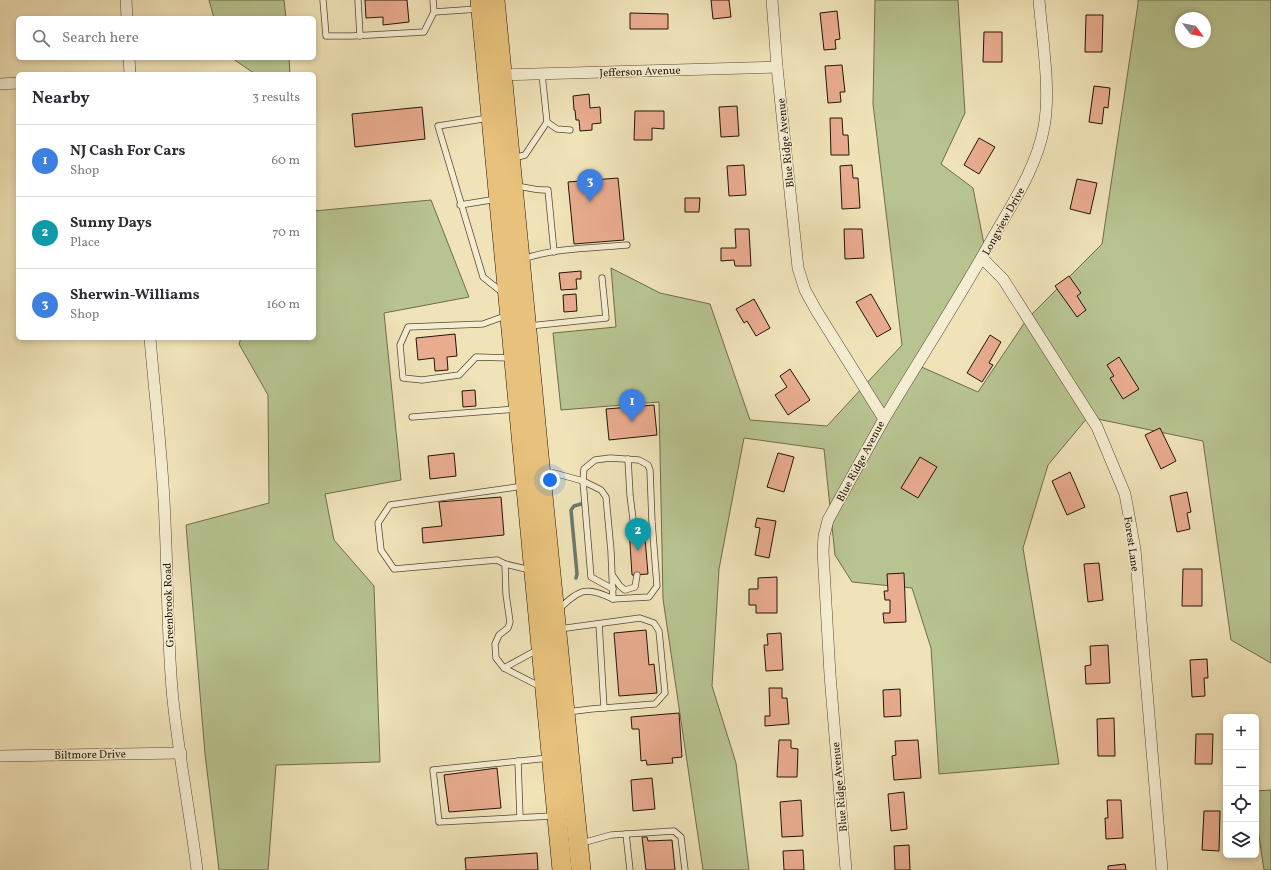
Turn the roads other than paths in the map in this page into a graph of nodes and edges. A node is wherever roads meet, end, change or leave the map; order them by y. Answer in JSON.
{"nodes":[{"id":1,"x":126,"y":0,"type":"edge"},
{"id":2,"x":323,"y":0,"type":"edge"},
{"id":3,"x":358,"y":0,"type":"edge"},
{"id":4,"x":433,"y":0,"type":"edge"},
{"id":5,"x":772,"y":0,"type":"edge"},
{"id":6,"x":1039,"y":0,"type":"edge"},
{"id":7,"x":485,"y":3,"type":"edge"},
{"id":8,"x":434,"y":12,"type":"junction"},
{"id":9,"x":127,"y":16,"type":"edge"},
{"id":10,"x":360,"y":36,"type":"junction"},
{"id":11,"x":129,"y":60,"type":"edge"},
{"id":12,"x":777,"y":67,"type":"junction"},
{"id":13,"x":130,"y":72,"type":"edge"},
{"id":14,"x":542,"y":74,"type":"junction"},
{"id":15,"x":502,"y":75,"type":"junction"},
{"id":16,"x":16,"y":83,"type":"edge"},
{"id":17,"x":0,"y":84,"type":"edge"},
{"id":18,"x":491,"y":118,"type":"junction"},
{"id":19,"x":547,"y":122,"type":"junction"},
{"id":20,"x":570,"y":130,"type":"dead end"},
{"id":21,"x":510,"y":159,"type":"junction"},
{"id":22,"x":513,"y":186,"type":"junction"},
{"id":23,"x":499,"y":199,"type":"junction"},
{"id":24,"x":460,"y":204,"type":"junction"},
{"id":25,"x":627,"y":246,"type":"dead end"},
{"id":26,"x":554,"y":252,"type":"junction"},
{"id":27,"x":982,"y":258,"type":"junction"},
{"id":28,"x":520,"y":260,"type":"junction"},
{"id":29,"x":602,"y":278,"type":"dead end"},
{"id":30,"x":509,"y":305,"type":"junction"},
{"id":31,"x":526,"y":326,"type":"junction"},
{"id":32,"x":150,"y":340,"type":"edge"},
{"id":33,"x":514,"y":358,"type":"junction"},
{"id":34,"x":519,"y":409,"type":"junction"},
{"id":35,"x":412,"y":416,"type":"dead end"},
{"id":36,"x":884,"y":419,"type":"junction"},
{"id":37,"x":628,"y":459,"type":"junction"},
{"id":38,"x":533,"y":481,"type":"junction"},
{"id":39,"x":583,"y":481,"type":"junction"},
{"id":40,"x":634,"y":527,"type":"dead end"},
{"id":41,"x":505,"y":564,"type":"junction"},
{"id":42,"x":534,"y":571,"type":"junction"},
{"id":43,"x":612,"y":574,"type":"junction"},
{"id":44,"x":637,"y":575,"type":"dead end"},
{"id":45,"x":613,"y":589,"type":"junction"},
{"id":46,"x":613,"y":600,"type":"junction"},
{"id":47,"x":556,"y":622,"type":"junction"},
{"id":48,"x":599,"y":624,"type":"junction"},
{"id":49,"x":541,"y":648,"type":"junction"},
{"id":50,"x":504,"y":668,"type":"junction"},
{"id":51,"x":545,"y":689,"type":"junction"},
{"id":52,"x":604,"y":708,"type":"junction"},
{"id":53,"x":565,"y":713,"type":"junction"},
{"id":54,"x":181,"y":753,"type":"junction"},
{"id":55,"x":0,"y":756,"type":"edge"},
{"id":56,"x":552,"y":758,"type":"junction"},
{"id":57,"x":518,"y":761,"type":"junction"},
{"id":58,"x":557,"y":816,"type":"junction"},
{"id":59,"x":520,"y":817,"type":"junction"},
{"id":60,"x":626,"y":834,"type":"junction"},
{"id":61,"x":578,"y":844,"type":"junction"},
{"id":62,"x":197,"y":870,"type":"edge"},
{"id":63,"x":562,"y":870,"type":"edge"},
{"id":64,"x":581,"y":870,"type":"edge"},
{"id":65,"x":630,"y":870,"type":"edge"},
{"id":66,"x":685,"y":870,"type":"edge"},
{"id":67,"x":846,"y":870,"type":"edge"},
{"id":68,"x":1162,"y":870,"type":"edge"}],
"edges":[{"from":1,"to":9,"type":"street"},
{"from":2,"to":10,"type":"lane"},
{"from":3,"to":10,"type":"lane"},
{"from":4,"to":8,"type":"lane"},
{"from":5,"to":12,"type":"street","name":"Blue Ridge Avenue"},
{"from":6,"to":27,"type":"street","name":"Longview Drive"},
{"from":7,"to":8,"type":"lane"},
{"from":7,"to":15,"type":"highway"},
{"from":7,"to":18,"type":"highway"},
{"from":8,"to":10,"type":"lane"},
{"from":11,"to":13,"type":"street"},
{"from":12,"to":14,"type":"street","name":"Jefferson Avenue"},
{"from":12,"to":36,"type":"street","name":"Blue Ridge Avenue"},
{"from":14,"to":15,"type":"street","name":"Jefferson Avenue"},
{"from":14,"to":19,"type":"lane"},
{"from":15,"to":21,"type":"highway"},
{"from":16,"to":17,"type":"street"},
{"from":18,"to":23,"type":"highway"},
{"from":18,"to":24,"type":"lane"},
{"from":19,"to":20,"type":"lane"},
{"from":19,"to":21,"type":"lane"},
{"from":21,"to":22,"type":"highway"},
{"from":22,"to":26,"type":"lane"},
{"from":22,"to":28,"type":"highway"},
{"from":23,"to":24,"type":"lane"},
{"from":23,"to":30,"type":"highway"},
{"from":24,"to":30,"type":"lane"},
{"from":25,"to":26,"type":"lane"},
{"from":26,"to":28,"type":"lane"},
{"from":27,"to":36,"type":"street","name":"Longview Drive"},
{"from":27,"to":68,"type":"street","name":"Forest Lane"},
{"from":28,"to":31,"type":"highway"},
{"from":29,"to":31,"type":"lane"},
{"from":30,"to":33,"type":"highway"},
{"from":30,"to":33,"type":"lane"},
{"from":31,"to":38,"type":"highway"},
{"from":32,"to":54,"type":"street","name":"Greenbrook Road"},
{"from":33,"to":34,"type":"highway"},
{"from":34,"to":35,"type":"lane"},
{"from":34,"to":38,"type":"highway"},
{"from":36,"to":67,"type":"street","name":"Blue Ridge Avenue"},
{"from":37,"to":39,"type":"lane"},
{"from":37,"to":40,"type":"lane"},
{"from":37,"to":46,"type":"lane"},
{"from":38,"to":39,"type":"lane"},
{"from":38,"to":41,"type":"lane"},
{"from":38,"to":42,"type":"highway"},
{"from":38,"to":47,"type":"highway"},
{"from":39,"to":43,"type":"lane"},
{"from":39,"to":45,"type":"lane"},
{"from":41,"to":42,"type":"lane"},
{"from":41,"to":50,"type":"lane"},
{"from":42,"to":49,"type":"highway"},
{"from":43,"to":44,"type":"lane"},
{"from":43,"to":45,"type":"lane"},
{"from":45,"to":46,"type":"lane"},
{"from":46,"to":47,"type":"lane"},
{"from":47,"to":48,"type":"lane"},
{"from":47,"to":53,"type":"highway"},
{"from":48,"to":52,"type":"lane"},
{"from":48,"to":52,"type":"lane"},
{"from":49,"to":50,"type":"lane"},
{"from":49,"to":51,"type":"highway"},
{"from":50,"to":51,"type":"lane"},
{"from":51,"to":56,"type":"highway"},
{"from":52,"to":53,"type":"lane"},
{"from":53,"to":61,"type":"highway"},
{"from":54,"to":55,"type":"street","name":"Biltmore Drive"},
{"from":54,"to":62,"type":"street","name":"Greenbrook Road"},
{"from":56,"to":57,"type":"lane"},
{"from":56,"to":58,"type":"highway"},
{"from":57,"to":59,"type":"lane"},
{"from":57,"to":59,"type":"lane"},
{"from":58,"to":59,"type":"lane"},
{"from":58,"to":63,"type":"highway"},
{"from":60,"to":61,"type":"lane"},
{"from":60,"to":65,"type":"lane"},
{"from":60,"to":66,"type":"lane"},
{"from":61,"to":64,"type":"highway"}]}
